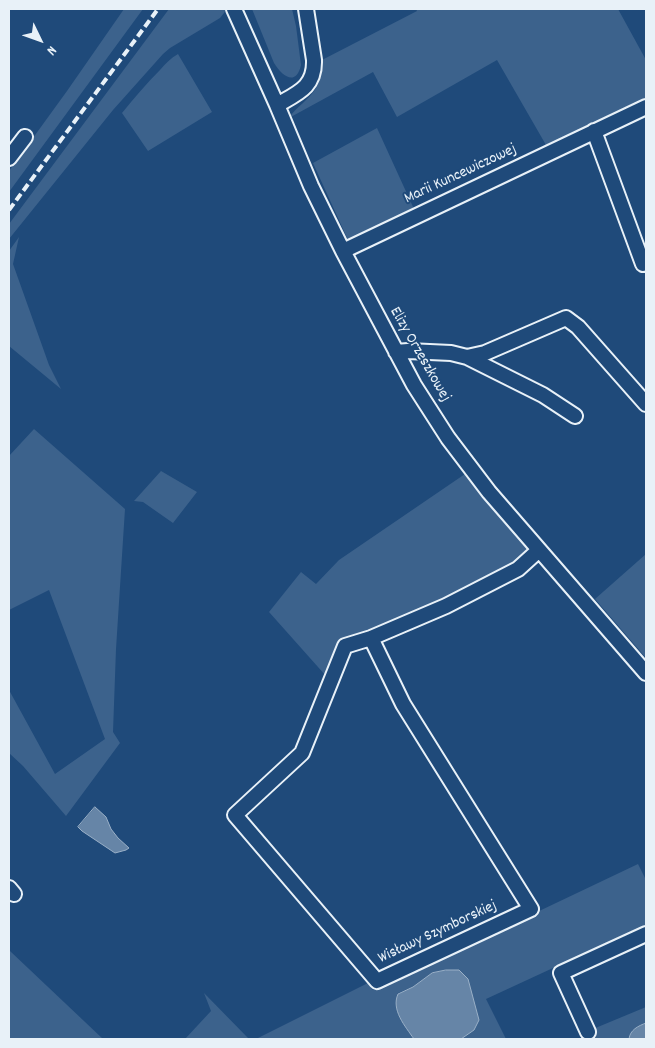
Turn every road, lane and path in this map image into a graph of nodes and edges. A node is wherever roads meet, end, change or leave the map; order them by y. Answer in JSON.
{"nodes":[{"id":1,"x":234,"y":9,"type":"edge"},
{"id":2,"x":306,"y":9,"type":"edge"},
{"id":3,"x":278,"y":105,"type":"junction"},
{"id":4,"x":646,"y":107,"type":"edge"},
{"id":5,"x":594,"y":131,"type":"junction"},
{"id":6,"x":24,"y":137,"type":"dead end"},
{"id":7,"x":9,"y":158,"type":"edge"},
{"id":8,"x":343,"y":251,"type":"junction"},
{"id":9,"x":643,"y":264,"type":"dead end"},
{"id":10,"x":396,"y":352,"type":"junction"},
{"id":11,"x":467,"y":357,"type":"junction"},
{"id":12,"x":646,"y":404,"type":"edge"},
{"id":13,"x":575,"y":416,"type":"dead end"},
{"id":14,"x":539,"y":550,"type":"junction"},
{"id":15,"x":371,"y":638,"type":"junction"},
{"id":16,"x":646,"y":673,"type":"edge"},
{"id":17,"x":646,"y":934,"type":"edge"},
{"id":18,"x":588,"y":1032,"type":"dead end"}],
"edges":[{"from":1,"to":3,"type":"street","name":"Elizy Orzeszkowej"},
{"from":2,"to":3,"type":"street"},
{"from":3,"to":8,"type":"street","name":"Elizy Orzeszkowej"},
{"from":4,"to":5,"type":"street","name":"Marii Kuncewiczowej"},
{"from":5,"to":8,"type":"street","name":"Marii Kuncewiczowej"},
{"from":5,"to":9,"type":"street"},
{"from":6,"to":7,"type":"street"},
{"from":8,"to":10,"type":"street","name":"Elizy Orzeszkowej"},
{"from":10,"to":11,"type":"street"},
{"from":10,"to":14,"type":"street","name":"Elizy Orzeszkowej"},
{"from":11,"to":12,"type":"street"},
{"from":11,"to":13,"type":"street"},
{"from":14,"to":15,"type":"street","name":"Wisławy Szymborskiej"},
{"from":14,"to":16,"type":"street","name":"Elizy Orzeszkowej"},
{"from":15,"to":15,"type":"street","name":"Wisławy Szymborskiej"},
{"from":17,"to":18,"type":"street"}]}
